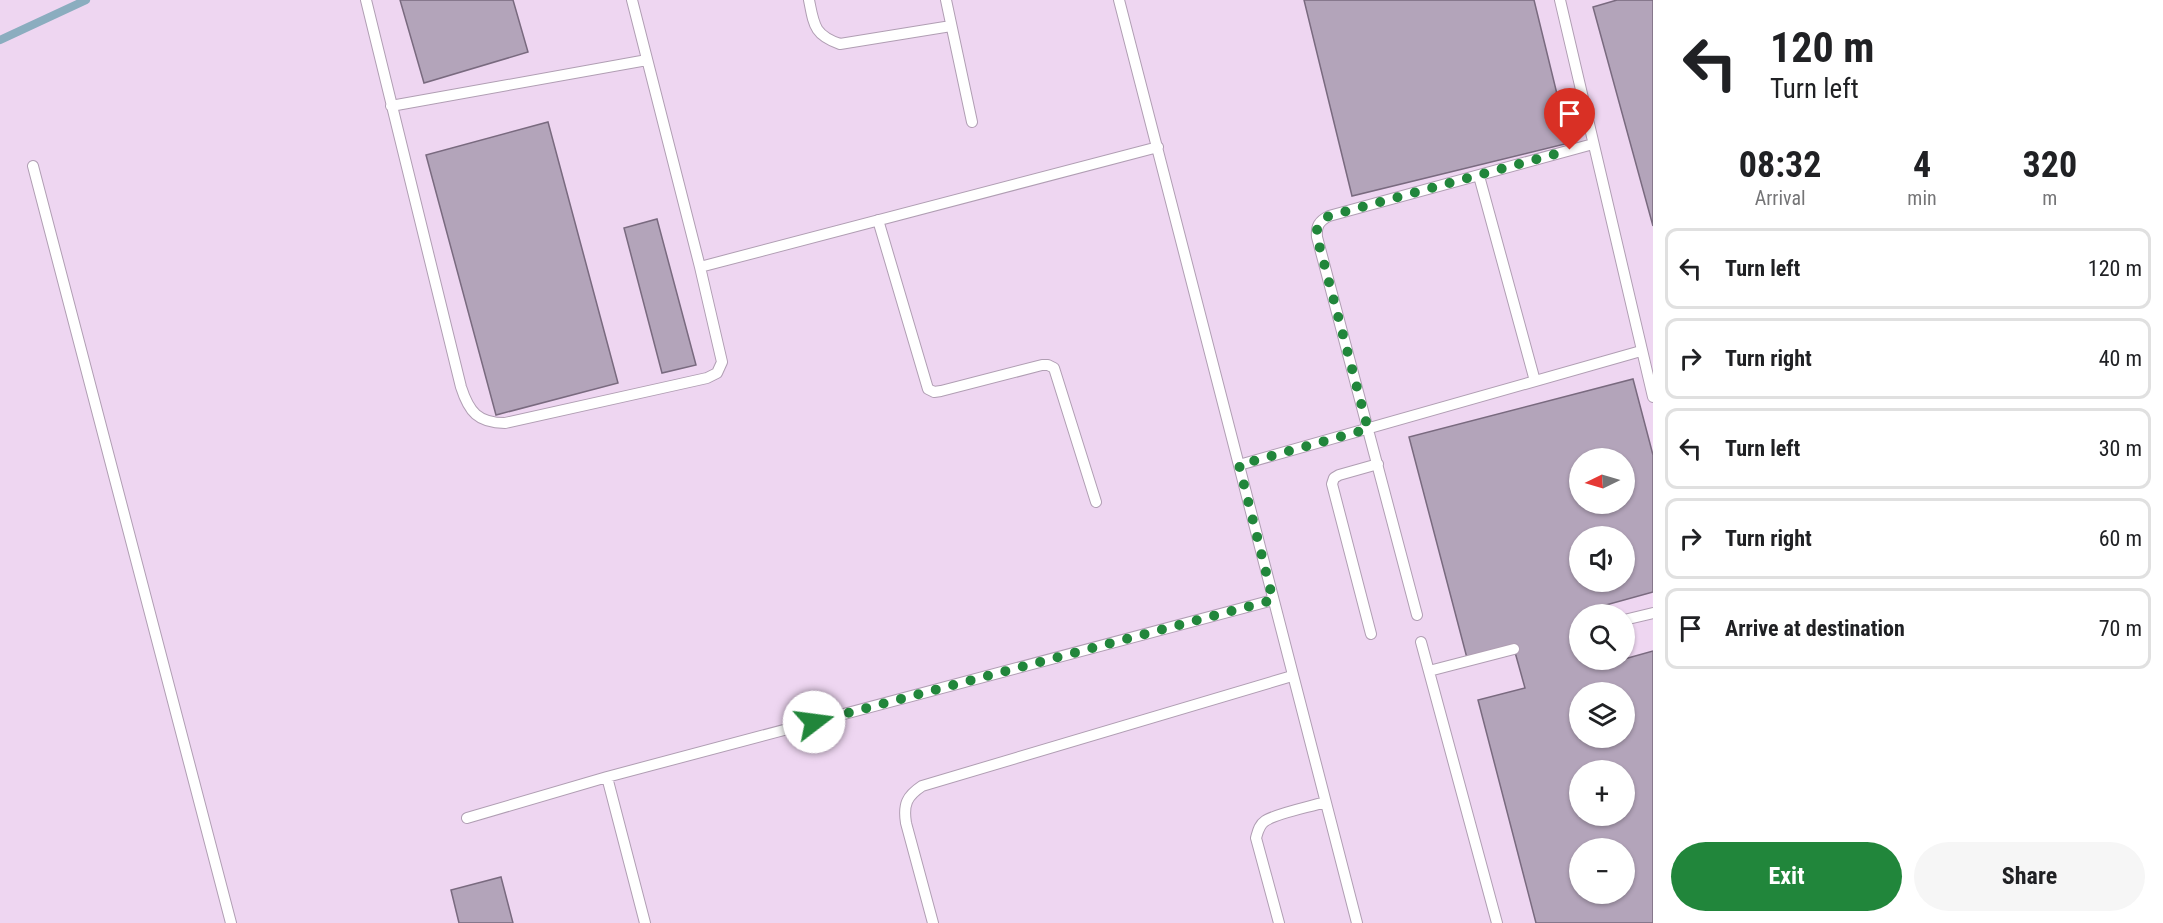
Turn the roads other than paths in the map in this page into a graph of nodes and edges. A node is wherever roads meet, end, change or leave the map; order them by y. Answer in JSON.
{"nodes":[{"id":1,"x":366,"y":0,"type":"edge"},
{"id":2,"x":632,"y":0,"type":"edge"},
{"id":3,"x":809,"y":0,"type":"edge"},
{"id":4,"x":946,"y":0,"type":"edge"},
{"id":5,"x":1119,"y":0,"type":"edge"},
{"id":6,"x":1560,"y":0,"type":"edge"},
{"id":7,"x":951,"y":26,"type":"junction"},
{"id":8,"x":647,"y":60,"type":"junction"},
{"id":9,"x":391,"y":106,"type":"junction"},
{"id":10,"x":972,"y":122,"type":"dead end"},
{"id":11,"x":1593,"y":144,"type":"junction"},
{"id":12,"x":1158,"y":147,"type":"junction"},
{"id":13,"x":33,"y":166,"type":"dead end"},
{"id":14,"x":1479,"y":176,"type":"junction"},
{"id":15,"x":878,"y":220,"type":"junction"},
{"id":16,"x":700,"y":267,"type":"junction"},
{"id":17,"x":1641,"y":351,"type":"junction"},
{"id":18,"x":1535,"y":381,"type":"junction"},
{"id":19,"x":1653,"y":397,"type":"edge"},
{"id":20,"x":1368,"y":429,"type":"junction"},
{"id":21,"x":1378,"y":464,"type":"junction"},
{"id":22,"x":1239,"y":465,"type":"junction"},
{"id":23,"x":1096,"y":502,"type":"dead end"},
{"id":24,"x":1273,"y":600,"type":"junction"},
{"id":25,"x":1653,"y":612,"type":"edge"},
{"id":26,"x":1417,"y":615,"type":"dead end"},
{"id":27,"x":1635,"y":617,"type":"edge"},
{"id":28,"x":1371,"y":634,"type":"dead end"},
{"id":29,"x":1421,"y":642,"type":"dead end"},
{"id":30,"x":1514,"y":649,"type":"dead end"},
{"id":31,"x":1429,"y":671,"type":"junction"},
{"id":32,"x":1292,"y":676,"type":"junction"},
{"id":33,"x":607,"y":777,"type":"junction"},
{"id":34,"x":1325,"y":802,"type":"junction"},
{"id":35,"x":467,"y":818,"type":"dead end"},
{"id":36,"x":231,"y":923,"type":"edge"},
{"id":37,"x":645,"y":923,"type":"edge"},
{"id":38,"x":933,"y":923,"type":"edge"},
{"id":39,"x":1279,"y":923,"type":"edge"},
{"id":40,"x":1357,"y":923,"type":"edge"},
{"id":41,"x":1497,"y":923,"type":"edge"}],
"edges":[{"from":1,"to":9,"type":"lane"},
{"from":2,"to":8,"type":"lane"},
{"from":3,"to":7,"type":"lane"},
{"from":4,"to":7,"type":"lane"},
{"from":5,"to":12,"type":"lane"},
{"from":6,"to":11,"type":"lane"},
{"from":7,"to":10,"type":"lane"},
{"from":8,"to":9,"type":"lane"},
{"from":8,"to":16,"type":"lane"},
{"from":9,"to":16,"type":"lane"},
{"from":11,"to":14,"type":"lane"},
{"from":11,"to":17,"type":"lane"},
{"from":12,"to":15,"type":"lane"},
{"from":12,"to":22,"type":"lane"},
{"from":13,"to":36,"type":"lane"},
{"from":14,"to":18,"type":"lane"},
{"from":14,"to":20,"type":"lane"},
{"from":15,"to":16,"type":"lane"},
{"from":15,"to":23,"type":"lane"},
{"from":17,"to":18,"type":"lane"},
{"from":17,"to":19,"type":"lane"},
{"from":18,"to":20,"type":"lane"},
{"from":20,"to":21,"type":"lane"},
{"from":20,"to":22,"type":"lane"},
{"from":21,"to":26,"type":"lane"},
{"from":21,"to":28,"type":"lane"},
{"from":22,"to":24,"type":"lane"},
{"from":24,"to":32,"type":"lane"},
{"from":24,"to":33,"type":"lane"},
{"from":25,"to":27,"type":"lane"},
{"from":29,"to":31,"type":"lane"},
{"from":30,"to":31,"type":"lane"},
{"from":31,"to":41,"type":"lane"},
{"from":32,"to":34,"type":"lane"},
{"from":32,"to":38,"type":"lane"},
{"from":33,"to":35,"type":"lane"},
{"from":33,"to":37,"type":"lane"},
{"from":34,"to":39,"type":"lane"},
{"from":34,"to":40,"type":"lane"}]}
